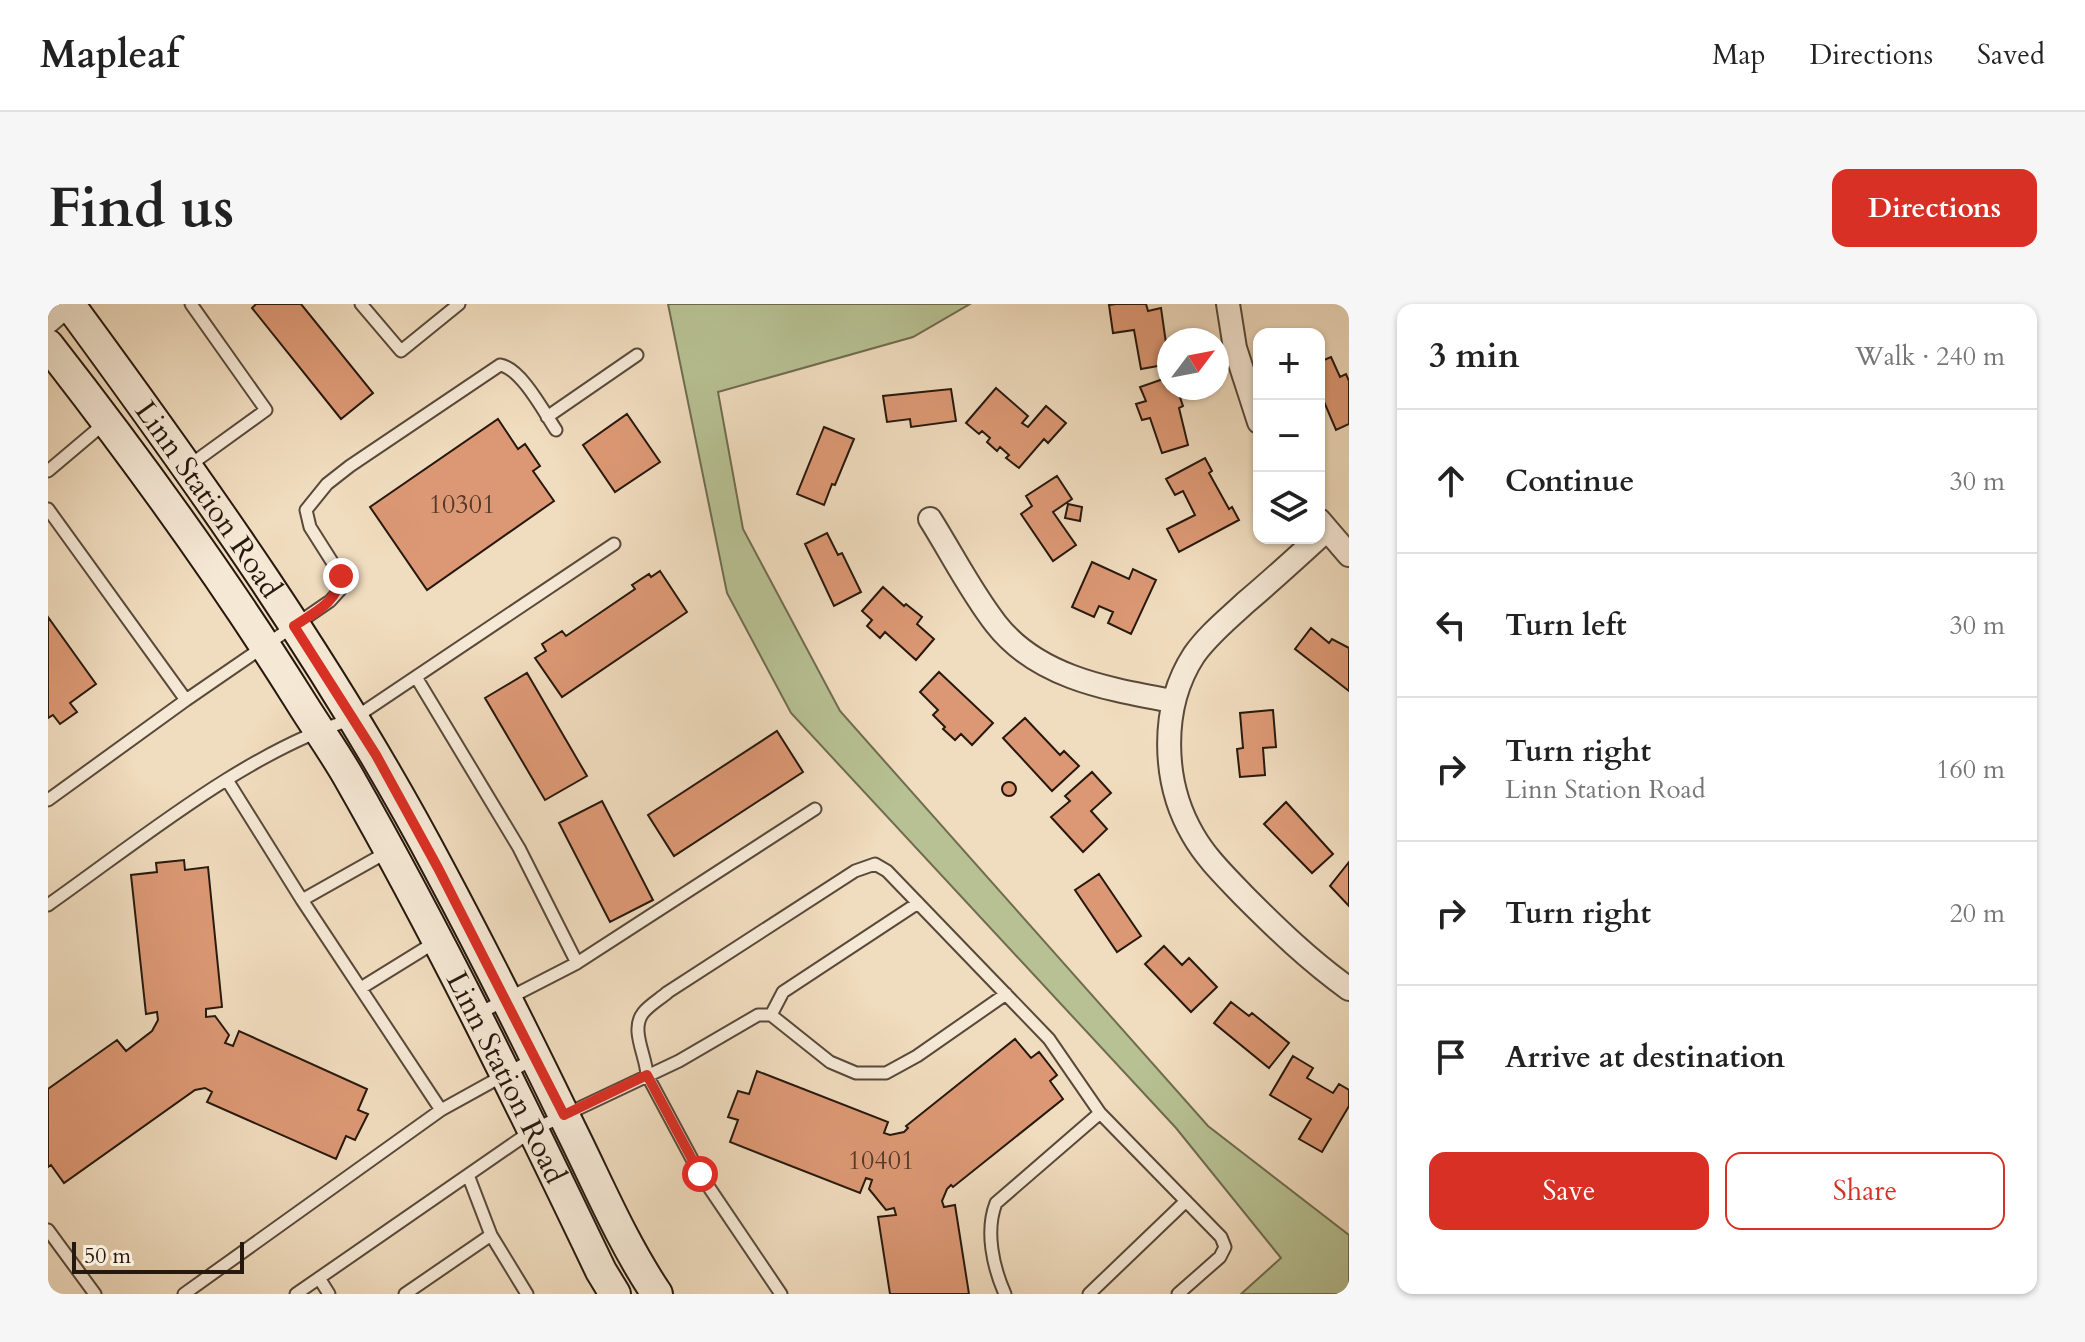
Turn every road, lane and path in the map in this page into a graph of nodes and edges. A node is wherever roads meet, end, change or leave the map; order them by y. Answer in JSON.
{"nodes":[{"id":1,"x":69,"y":304,"type":"edge"},
{"id":2,"x":191,"y":304,"type":"edge"},
{"id":3,"x":361,"y":304,"type":"edge"},
{"id":4,"x":459,"y":304,"type":"edge"},
{"id":5,"x":1228,"y":304,"type":"edge"},
{"id":6,"x":48,"y":322,"type":"edge"},
{"id":7,"x":48,"y":345,"type":"edge"},
{"id":8,"x":637,"y":355,"type":"dead end"},
{"id":9,"x":1253,"y":404,"type":"edge"},
{"id":10,"x":547,"y":417,"type":"junction"},
{"id":11,"x":107,"y":421,"type":"junction"},
{"id":12,"x":556,"y":430,"type":"dead end"},
{"id":13,"x":186,"y":468,"type":"junction"},
{"id":14,"x":48,"y":471,"type":"edge"},
{"id":15,"x":48,"y":509,"type":"edge"},
{"id":16,"x":930,"y":519,"type":"dead end"},
{"id":17,"x":1325,"y":534,"type":"edge"},
{"id":18,"x":614,"y":544,"type":"dead end"},
{"id":19,"x":1307,"y":544,"type":"edge"},
{"id":20,"x":1349,"y":555,"type":"edge"},
{"id":21,"x":294,"y":626,"type":"junction"},
{"id":22,"x":266,"y":646,"type":"junction"},
{"id":23,"x":416,"y":677,"type":"junction"},
{"id":24,"x":186,"y":700,"type":"junction"},
{"id":25,"x":1172,"y":701,"type":"junction"},
{"id":26,"x":353,"y":719,"type":"junction"},
{"id":27,"x":318,"y":730,"type":"junction"},
{"id":28,"x":227,"y":780,"type":"junction"},
{"id":29,"x":48,"y":800,"type":"edge"},
{"id":30,"x":815,"y":809,"type":"dead end"},
{"id":31,"x":389,"y":851,"type":"junction"},
{"id":32,"x":302,"y":900,"type":"junction"},
{"id":33,"x":918,"y":903,"type":"junction"},
{"id":34,"x":48,"y":905,"type":"edge"},
{"id":35,"x":437,"y":941,"type":"junction"},
{"id":36,"x":577,"y":963,"type":"junction"},
{"id":37,"x":361,"y":988,"type":"junction"},
{"id":38,"x":1349,"y":989,"type":"edge"},
{"id":39,"x":1006,"y":994,"type":"junction"},
{"id":40,"x":506,"y":998,"type":"junction"},
{"id":41,"x":476,"y":1015,"type":"junction"},
{"id":42,"x":771,"y":1015,"type":"junction"},
{"id":43,"x":535,"y":1058,"type":"junction"},
{"id":44,"x":506,"y":1072,"type":"junction"},
{"id":45,"x":647,"y":1075,"type":"junction"},
{"id":46,"x":441,"y":1110,"type":"junction"},
{"id":47,"x":1100,"y":1113,"type":"junction"},
{"id":48,"x":564,"y":1115,"type":"junction"},
{"id":49,"x":533,"y":1130,"type":"junction"},
{"id":50,"x":468,"y":1175,"type":"junction"},
{"id":51,"x":1186,"y":1201,"type":"junction"},
{"id":52,"x":48,"y":1230,"type":"edge"},
{"id":53,"x":491,"y":1235,"type":"junction"},
{"id":54,"x":319,"y":1278,"type":"junction"},
{"id":55,"x":95,"y":1294,"type":"edge"},
{"id":56,"x":184,"y":1294,"type":"edge"},
{"id":57,"x":296,"y":1294,"type":"edge"},
{"id":58,"x":329,"y":1294,"type":"edge"},
{"id":59,"x":405,"y":1294,"type":"edge"},
{"id":60,"x":527,"y":1294,"type":"edge"},
{"id":61,"x":615,"y":1294,"type":"edge"},
{"id":62,"x":657,"y":1294,"type":"edge"},
{"id":63,"x":781,"y":1294,"type":"edge"},
{"id":64,"x":1005,"y":1294,"type":"edge"},
{"id":65,"x":1089,"y":1294,"type":"edge"},
{"id":66,"x":1178,"y":1294,"type":"edge"}],
"edges":[{"from":1,"to":6,"type":"street"},
{"from":1,"to":13,"type":"street","name":"Linn Station Road"},
{"from":2,"to":13,"type":"lane"},
{"from":3,"to":4,"type":"lane"},
{"from":5,"to":9,"type":"street"},
{"from":7,"to":11,"type":"street","name":"Linn Station Road"},
{"from":8,"to":10,"type":"lane"},
{"from":10,"to":12,"type":"lane"},
{"from":10,"to":21,"type":"lane"},
{"from":11,"to":14,"type":"lane"},
{"from":11,"to":22,"type":"street","name":"Linn Station Road"},
{"from":13,"to":21,"type":"street","name":"Linn Station Road"},
{"from":15,"to":24,"type":"lane"},
{"from":16,"to":25,"type":"street"},
{"from":17,"to":20,"type":"street"},
{"from":18,"to":23,"type":"lane"},
{"from":19,"to":25,"type":"street"},
{"from":21,"to":22,"type":"lane"},
{"from":21,"to":26,"type":"street","name":"Linn Station Road"},
{"from":22,"to":24,"type":"lane"},
{"from":22,"to":27,"type":"street","name":"Linn Station Road"},
{"from":23,"to":26,"type":"lane"},
{"from":23,"to":36,"type":"lane"},
{"from":24,"to":29,"type":"lane"},
{"from":25,"to":38,"type":"street"},
{"from":26,"to":27,"type":"lane"},
{"from":26,"to":40,"type":"street","name":"Linn Station Road"},
{"from":27,"to":28,"type":"lane"},
{"from":27,"to":31,"type":"street","name":"Linn Station Road"},
{"from":28,"to":32,"type":"lane"},
{"from":28,"to":34,"type":"lane"},
{"from":30,"to":36,"type":"lane"},
{"from":31,"to":32,"type":"lane"},
{"from":31,"to":35,"type":"street","name":"Linn Station Road"},
{"from":32,"to":37,"type":"lane"},
{"from":33,"to":39,"type":"lane"},
{"from":33,"to":42,"type":"lane"},
{"from":33,"to":45,"type":"lane"},
{"from":35,"to":37,"type":"lane"},
{"from":35,"to":41,"type":"street","name":"Linn Station Road"},
{"from":36,"to":40,"type":"lane"},
{"from":37,"to":46,"type":"lane"},
{"from":39,"to":42,"type":"lane"},
{"from":39,"to":47,"type":"lane"},
{"from":40,"to":41,"type":"lane"},
{"from":40,"to":43,"type":"street","name":"Linn Station Road"},
{"from":41,"to":44,"type":"street","name":"Linn Station Road"},
{"from":42,"to":45,"type":"lane"},
{"from":43,"to":44,"type":"lane"},
{"from":43,"to":48,"type":"street","name":"Linn Station Road"},
{"from":44,"to":46,"type":"lane"},
{"from":44,"to":49,"type":"street","name":"Linn Station Road"},
{"from":45,"to":48,"type":"lane"},
{"from":45,"to":63,"type":"lane"},
{"from":46,"to":56,"type":"lane"},
{"from":47,"to":51,"type":"lane"},
{"from":47,"to":64,"type":"lane"},
{"from":48,"to":49,"type":"lane"},
{"from":48,"to":62,"type":"street","name":"Linn Station Road"},
{"from":49,"to":50,"type":"lane"},
{"from":49,"to":61,"type":"street","name":"Linn Station Road"},
{"from":50,"to":53,"type":"lane"},
{"from":50,"to":54,"type":"lane"},
{"from":51,"to":65,"type":"lane"},
{"from":51,"to":66,"type":"lane"},
{"from":52,"to":55,"type":"lane"},
{"from":53,"to":59,"type":"lane"},
{"from":53,"to":60,"type":"lane"},
{"from":54,"to":57,"type":"lane"},
{"from":54,"to":58,"type":"lane"}]}
